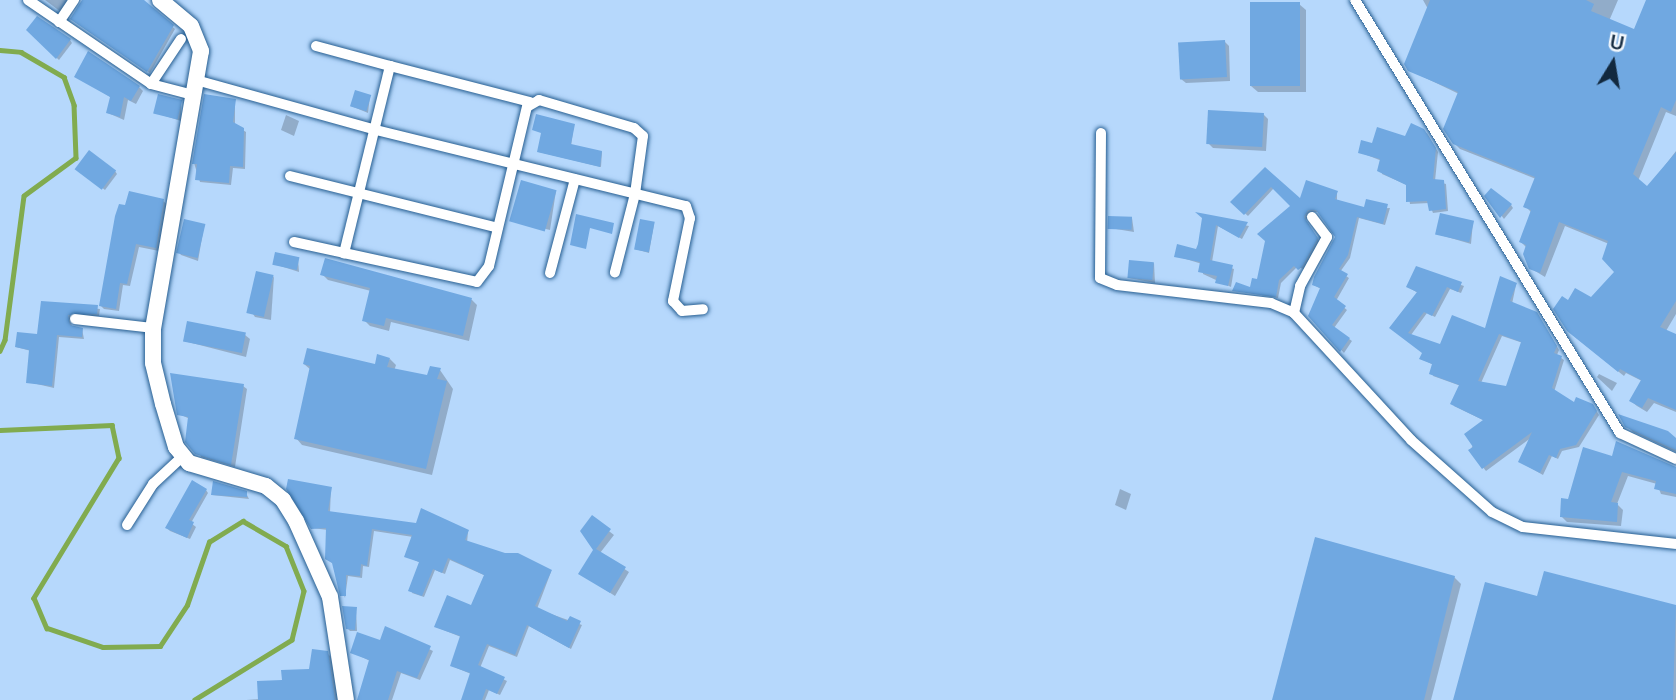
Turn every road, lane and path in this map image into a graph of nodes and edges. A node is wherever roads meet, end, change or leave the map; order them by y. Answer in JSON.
{"nodes":[{"id":1,"x":28,"y":0,"type":"edge"},
{"id":2,"x":74,"y":0,"type":"edge"},
{"id":3,"x":160,"y":0,"type":"edge"},
{"id":4,"x":1355,"y":0,"type":"edge"},
{"id":5,"x":59,"y":22,"type":"junction"},
{"id":6,"x":181,"y":39,"type":"dead end"},
{"id":7,"x":316,"y":46,"type":"dead end"},
{"id":8,"x":390,"y":66,"type":"junction"},
{"id":9,"x":151,"y":84,"type":"junction"},
{"id":10,"x":194,"y":88,"type":"junction"},
{"id":11,"x":530,"y":102,"type":"junction"},
{"id":12,"x":376,"y":130,"type":"junction"},
{"id":13,"x":1101,"y":132,"type":"dead end"},
{"id":14,"x":516,"y":164,"type":"junction"},
{"id":15,"x":290,"y":176,"type":"dead end"},
{"id":16,"x":575,"y":179,"type":"junction"},
{"id":17,"x":358,"y":192,"type":"junction"},
{"id":18,"x":635,"y":194,"type":"junction"},
{"id":19,"x":1312,"y":217,"type":"dead end"},
{"id":20,"x":498,"y":228,"type":"junction"},
{"id":21,"x":294,"y":242,"type":"dead end"},
{"id":22,"x":344,"y":253,"type":"junction"},
{"id":23,"x":615,"y":272,"type":"dead end"},
{"id":24,"x":550,"y":273,"type":"dead end"},
{"id":25,"x":703,"y":309,"type":"dead end"},
{"id":26,"x":1294,"y":313,"type":"junction"},
{"id":27,"x":75,"y":319,"type":"dead end"},
{"id":28,"x":153,"y":328,"type":"junction"},
{"id":29,"x":182,"y":457,"type":"junction"},
{"id":30,"x":1676,"y":459,"type":"edge"},
{"id":31,"x":127,"y":525,"type":"dead end"},
{"id":32,"x":1676,"y":544,"type":"edge"},
{"id":33,"x":346,"y":700,"type":"edge"}],
"edges":[{"from":1,"to":5,"type":"street"},
{"from":2,"to":5,"type":"street"},
{"from":3,"to":10,"type":"street"},
{"from":4,"to":30,"type":"street"},
{"from":5,"to":9,"type":"street"},
{"from":6,"to":9,"type":"street"},
{"from":7,"to":8,"type":"street"},
{"from":8,"to":11,"type":"street"},
{"from":8,"to":12,"type":"street"},
{"from":9,"to":10,"type":"street"},
{"from":10,"to":12,"type":"street"},
{"from":10,"to":28,"type":"street"},
{"from":11,"to":14,"type":"street"},
{"from":11,"to":18,"type":"street"},
{"from":12,"to":14,"type":"street"},
{"from":12,"to":17,"type":"street"},
{"from":13,"to":26,"type":"street"},
{"from":14,"to":16,"type":"street"},
{"from":14,"to":20,"type":"street"},
{"from":15,"to":17,"type":"street"},
{"from":16,"to":18,"type":"street"},
{"from":16,"to":24,"type":"street"},
{"from":17,"to":20,"type":"street"},
{"from":17,"to":22,"type":"street"},
{"from":18,"to":23,"type":"street"},
{"from":18,"to":25,"type":"street"},
{"from":19,"to":26,"type":"street"},
{"from":20,"to":22,"type":"street"},
{"from":21,"to":22,"type":"street"},
{"from":26,"to":32,"type":"street"},
{"from":27,"to":28,"type":"street"},
{"from":28,"to":29,"type":"street"},
{"from":29,"to":31,"type":"street"},
{"from":29,"to":33,"type":"street"}]}
